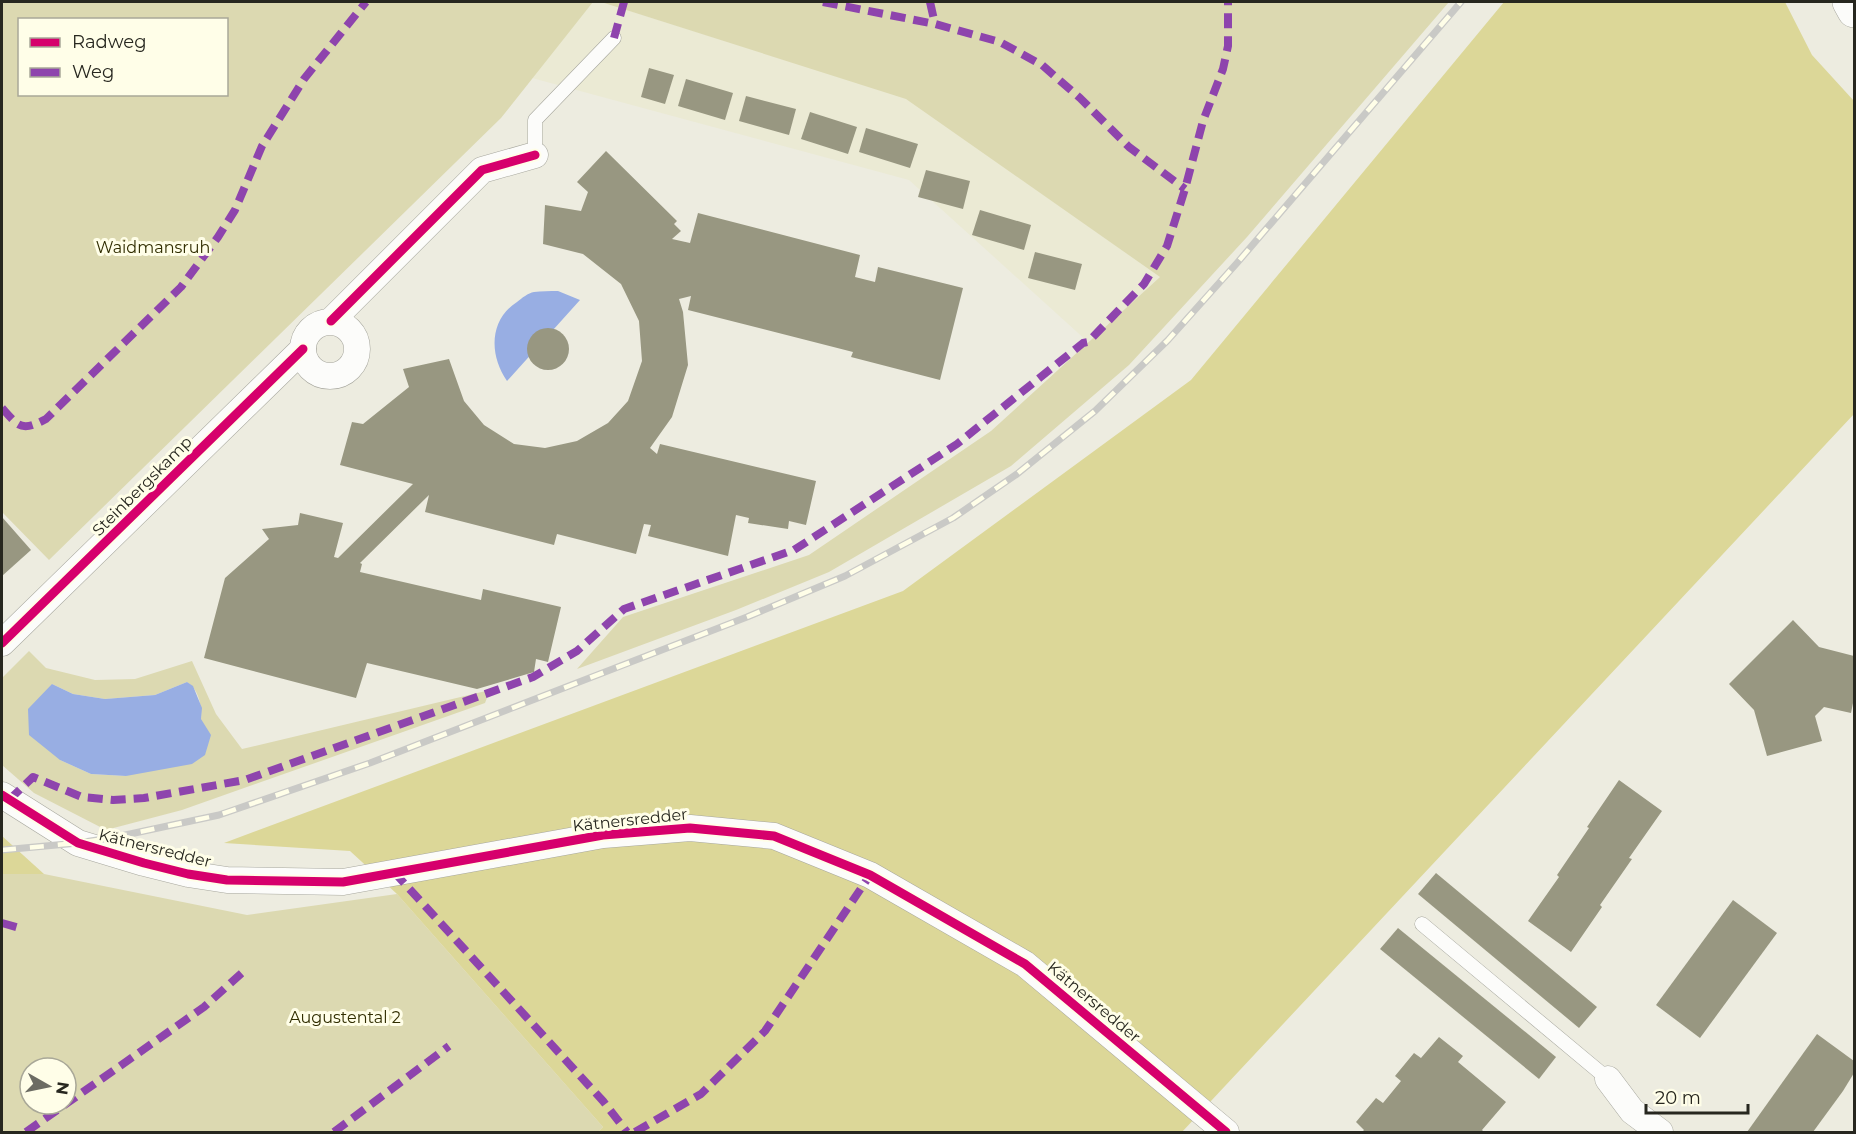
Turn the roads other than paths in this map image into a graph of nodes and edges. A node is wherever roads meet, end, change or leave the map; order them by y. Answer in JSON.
{"nodes":[{"id":1,"x":1849,"y":2,"type":"edge"},
{"id":2,"x":1854,"y":11,"type":"edge"},
{"id":3,"x":614,"y":38,"type":"dead end"},
{"id":4,"x":535,"y":154,"type":"joint"},
{"id":5,"x":331,"y":321,"type":"junction"},
{"id":6,"x":303,"y":349,"type":"junction"},
{"id":7,"x":2,"y":643,"type":"edge"},
{"id":8,"x":2,"y":795,"type":"edge"},
{"id":9,"x":1422,"y":924,"type":"dead end"},
{"id":10,"x":1608,"y":1079,"type":"joint"},
{"id":11,"x":1226,"y":1132,"type":"edge"},
{"id":12,"x":1660,"y":1132,"type":"edge"}],
"edges":[{"from":1,"to":2,"type":"main road"},
{"from":3,"to":4,"type":"lane"},
{"from":4,"to":5,"type":"street","name":"Steinbergskamp"},
{"from":5,"to":6,"type":"street","name":"Steinbergskamp"},
{"from":5,"to":6,"type":"street"},
{"from":6,"to":7,"type":"street","name":"Steinbergskamp"},
{"from":8,"to":11,"type":"street","name":"Kätnersredder"},
{"from":9,"to":10,"type":"lane"},
{"from":10,"to":12,"type":"street"}]}
